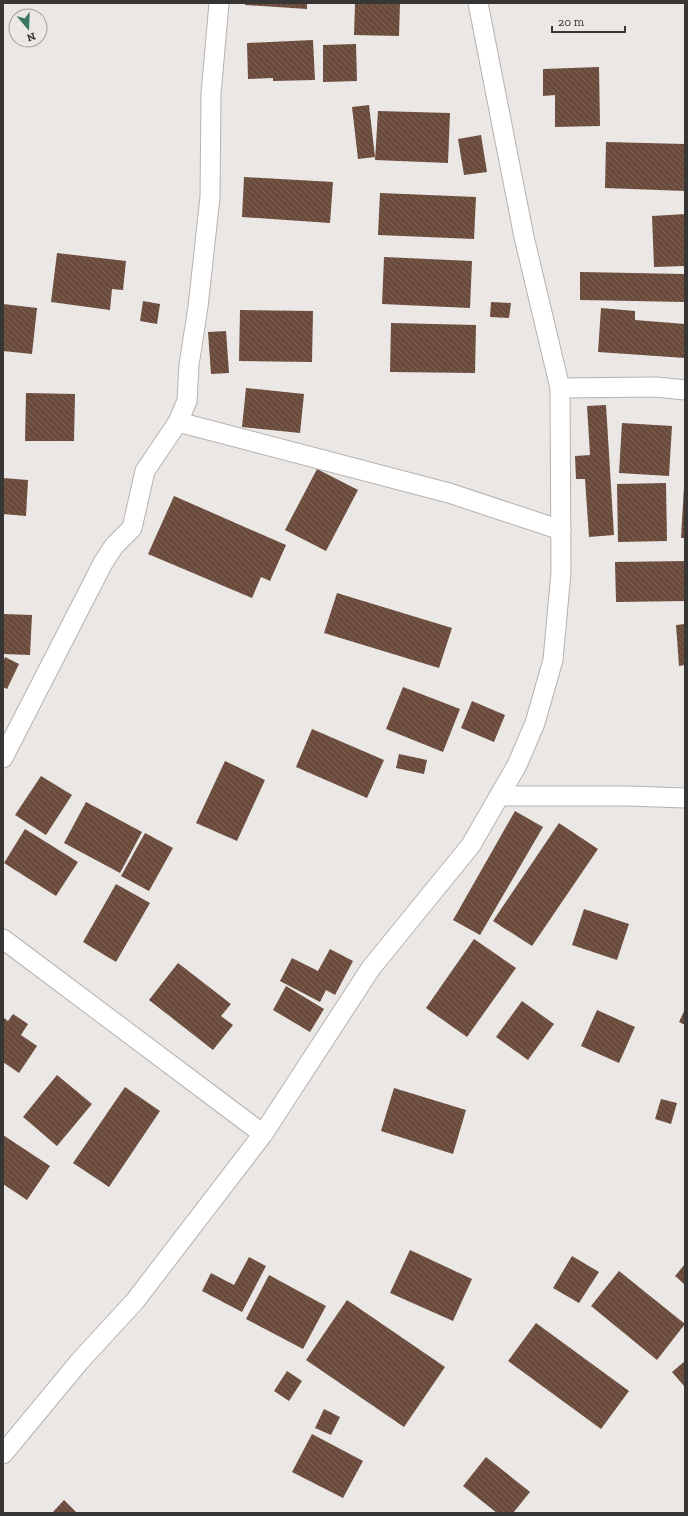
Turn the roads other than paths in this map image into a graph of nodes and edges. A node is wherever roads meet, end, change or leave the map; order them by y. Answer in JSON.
{"nodes":[{"id":1,"x":219,"y":3,"type":"edge"},
{"id":2,"x":478,"y":3,"type":"edge"},
{"id":3,"x":560,"y":388,"type":"junction"},
{"id":4,"x":685,"y":390,"type":"edge"},
{"id":5,"x":178,"y":422,"type":"junction"},
{"id":6,"x":561,"y":530,"type":"junction"},
{"id":7,"x":3,"y":758,"type":"edge"},
{"id":8,"x":500,"y":796,"type":"junction"},
{"id":9,"x":685,"y":798,"type":"edge"},
{"id":10,"x":3,"y":939,"type":"edge"},
{"id":11,"x":263,"y":1134,"type":"junction"},
{"id":12,"x":3,"y":1453,"type":"edge"}],
"edges":[{"from":1,"to":5,"type":"street"},
{"from":2,"to":3,"type":"street"},
{"from":3,"to":4,"type":"street"},
{"from":3,"to":6,"type":"street"},
{"from":5,"to":6,"type":"street"},
{"from":5,"to":7,"type":"street"},
{"from":6,"to":8,"type":"street"},
{"from":8,"to":9,"type":"street"},
{"from":8,"to":11,"type":"street"},
{"from":10,"to":11,"type":"street"},
{"from":11,"to":12,"type":"street"}]}
